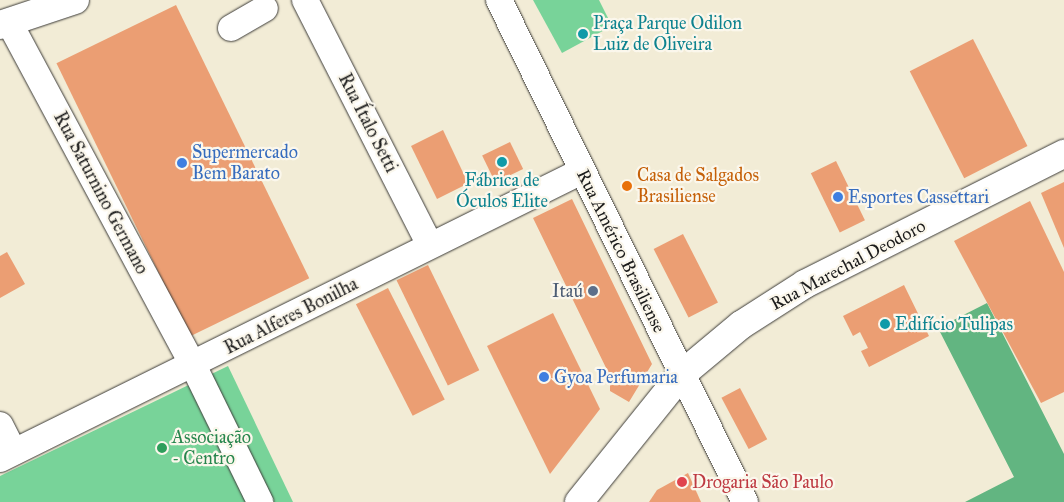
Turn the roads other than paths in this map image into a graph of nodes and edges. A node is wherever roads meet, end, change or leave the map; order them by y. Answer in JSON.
{"nodes":[{"id":1,"x":75,"y":0,"type":"edge"},
{"id":2,"x":306,"y":0,"type":"edge"},
{"id":3,"x":499,"y":0,"type":"edge"},
{"id":4,"x":265,"y":8,"type":"dead end"},
{"id":5,"x":5,"y":23,"type":"edge"},
{"id":6,"x":231,"y":28,"type":"dead end"},
{"id":7,"x":1064,"y":154,"type":"edge"},
{"id":8,"x":582,"y":171,"type":"junction"},
{"id":9,"x":430,"y":245,"type":"junction"},
{"id":10,"x":193,"y":365,"type":"junction"},
{"id":11,"x":681,"y":375,"type":"junction"},
{"id":12,"x":0,"y":425,"type":"edge"},
{"id":13,"x":7,"y":455,"type":"edge"},
{"id":14,"x":260,"y":502,"type":"edge"},
{"id":15,"x":579,"y":502,"type":"edge"},
{"id":16,"x":745,"y":502,"type":"edge"}],
"edges":[{"from":1,"to":5,"type":"main road"},
{"from":2,"to":9,"type":"street","name":"Rua Ítalo Setti"},
{"from":3,"to":8,"type":"street","name":"Rua Américo Brasiliense"},
{"from":4,"to":6,"type":"street"},
{"from":5,"to":10,"type":"street","name":"Rua Saturnino Germano"},
{"from":7,"to":11,"type":"main road","name":"Rua Marechal Deodoro"},
{"from":8,"to":9,"type":"street","name":"Rua Alferes Bonilha"},
{"from":8,"to":11,"type":"street","name":"Rua Américo Brasiliense"},
{"from":9,"to":10,"type":"street","name":"Rua Alferes Bonilha"},
{"from":10,"to":13,"type":"street","name":"Rua Alferes Bonilha"},
{"from":10,"to":14,"type":"street","name":"Rua Saturnino Germano"},
{"from":11,"to":15,"type":"main road","name":"Rua Marechal Deodoro"},
{"from":11,"to":16,"type":"street","name":"Rua Américo Brasiliense"},
{"from":12,"to":13,"type":"street"}]}
